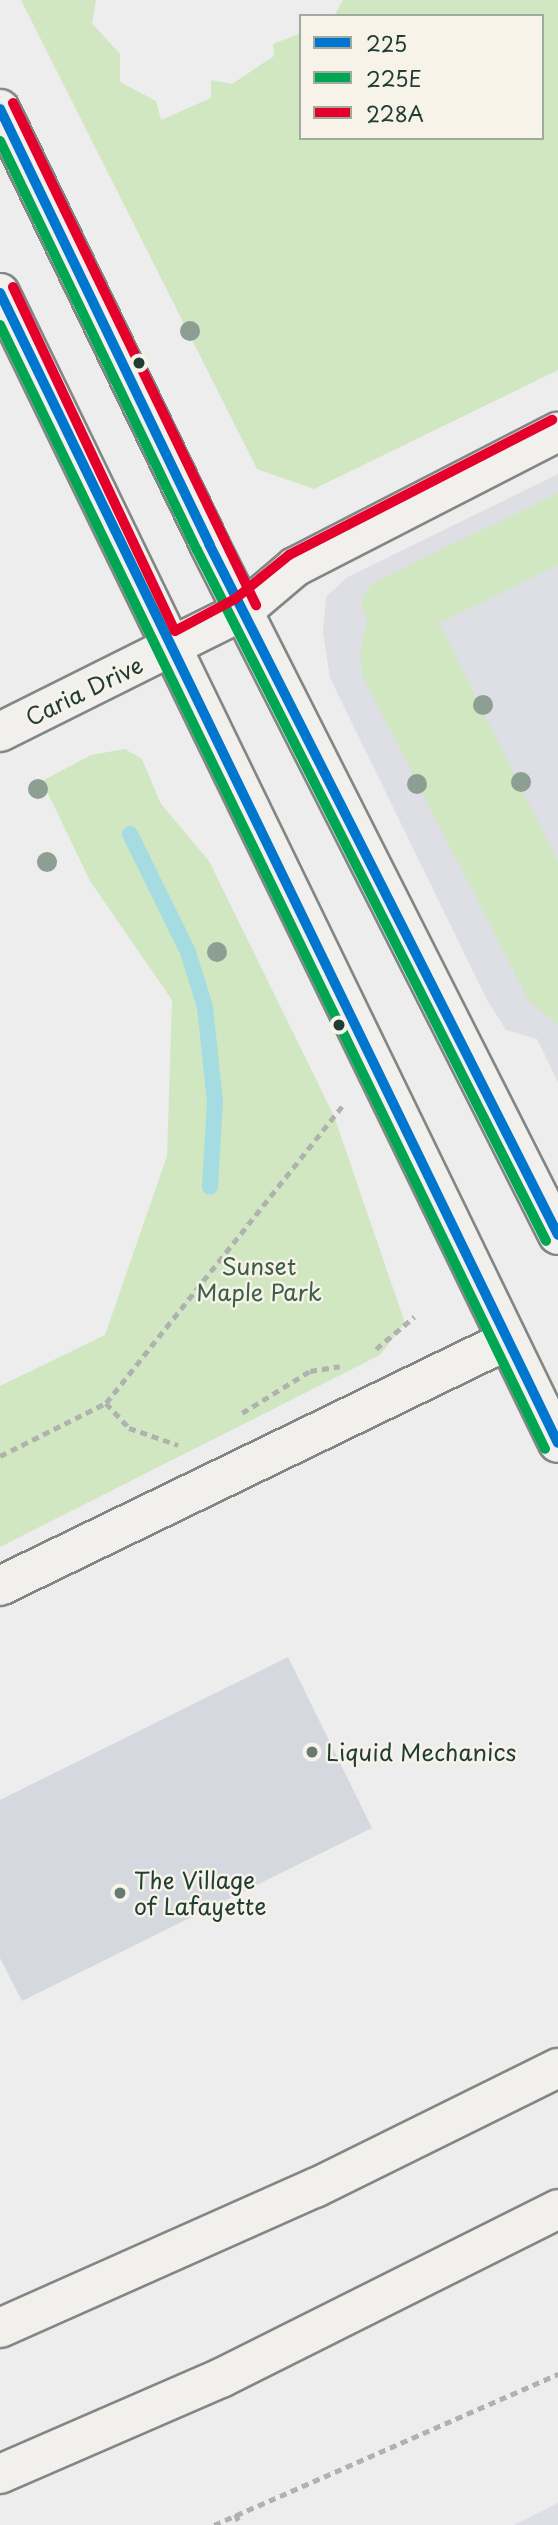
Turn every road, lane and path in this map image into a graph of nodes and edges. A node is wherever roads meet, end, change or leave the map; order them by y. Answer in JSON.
{"nodes":[{"id":1,"x":0,"y":109,"type":"edge"},
{"id":2,"x":0,"y":293,"type":"edge"},
{"id":3,"x":558,"y":432,"type":"edge"},
{"id":4,"x":243,"y":611,"type":"junction"},
{"id":5,"x":169,"y":650,"type":"junction"},
{"id":6,"x":0,"y":732,"type":"edge"},
{"id":7,"x":345,"y":1102,"type":"dead end"},
{"id":8,"x":558,"y":1235,"type":"edge"},
{"id":9,"x":414,"y":1317,"type":"dead end"},
{"id":10,"x":508,"y":1340,"type":"junction"},
{"id":11,"x":365,"y":1354,"type":"dead end"},
{"id":12,"x":353,"y":1360,"type":"dead end"},
{"id":13,"x":106,"y":1403,"type":"junction"},
{"id":14,"x":230,"y":1423,"type":"dead end"},
{"id":15,"x":193,"y":1441,"type":"dead end"},
{"id":16,"x":558,"y":1443,"type":"edge"},
{"id":17,"x":180,"y":1447,"type":"junction"},
{"id":18,"x":0,"y":1457,"type":"edge"},
{"id":19,"x":203,"y":1489,"type":"junction"},
{"id":20,"x":0,"y":1586,"type":"edge"},
{"id":21,"x":558,"y":2068,"type":"edge"},
{"id":22,"x":558,"y":2209,"type":"edge"},
{"id":23,"x":0,"y":2328,"type":"edge"},
{"id":24,"x":558,"y":2374,"type":"edge"},
{"id":25,"x":0,"y":2474,"type":"edge"},
{"id":26,"x":236,"y":2514,"type":"junction"},
{"id":27,"x":214,"y":2525,"type":"edge"},
{"id":28,"x":240,"y":2525,"type":"edge"}],
"edges":[{"from":1,"to":4,"type":"main road"},
{"from":2,"to":5,"type":"main road"},
{"from":3,"to":4,"type":"main road","name":"Caria Drive"},
{"from":4,"to":5,"type":"main road","name":"Caria Drive"},
{"from":4,"to":8,"type":"main road"},
{"from":5,"to":6,"type":"main road","name":"Caria Drive"},
{"from":5,"to":10,"type":"main road"},
{"from":7,"to":13,"type":"path"},
{"from":9,"to":11,"type":"path"},
{"from":10,"to":16,"type":"main road"},
{"from":10,"to":19,"type":"main road"},
{"from":12,"to":14,"type":"path"},
{"from":13,"to":17,"type":"path"},
{"from":13,"to":18,"type":"path"},
{"from":15,"to":17,"type":"path"},
{"from":17,"to":19,"type":"path"},
{"from":19,"to":20,"type":"main road"},
{"from":21,"to":23,"type":"main road"},
{"from":22,"to":25,"type":"main road"},
{"from":24,"to":26,"type":"path"},
{"from":26,"to":27,"type":"path"},
{"from":26,"to":28,"type":"path"}]}
